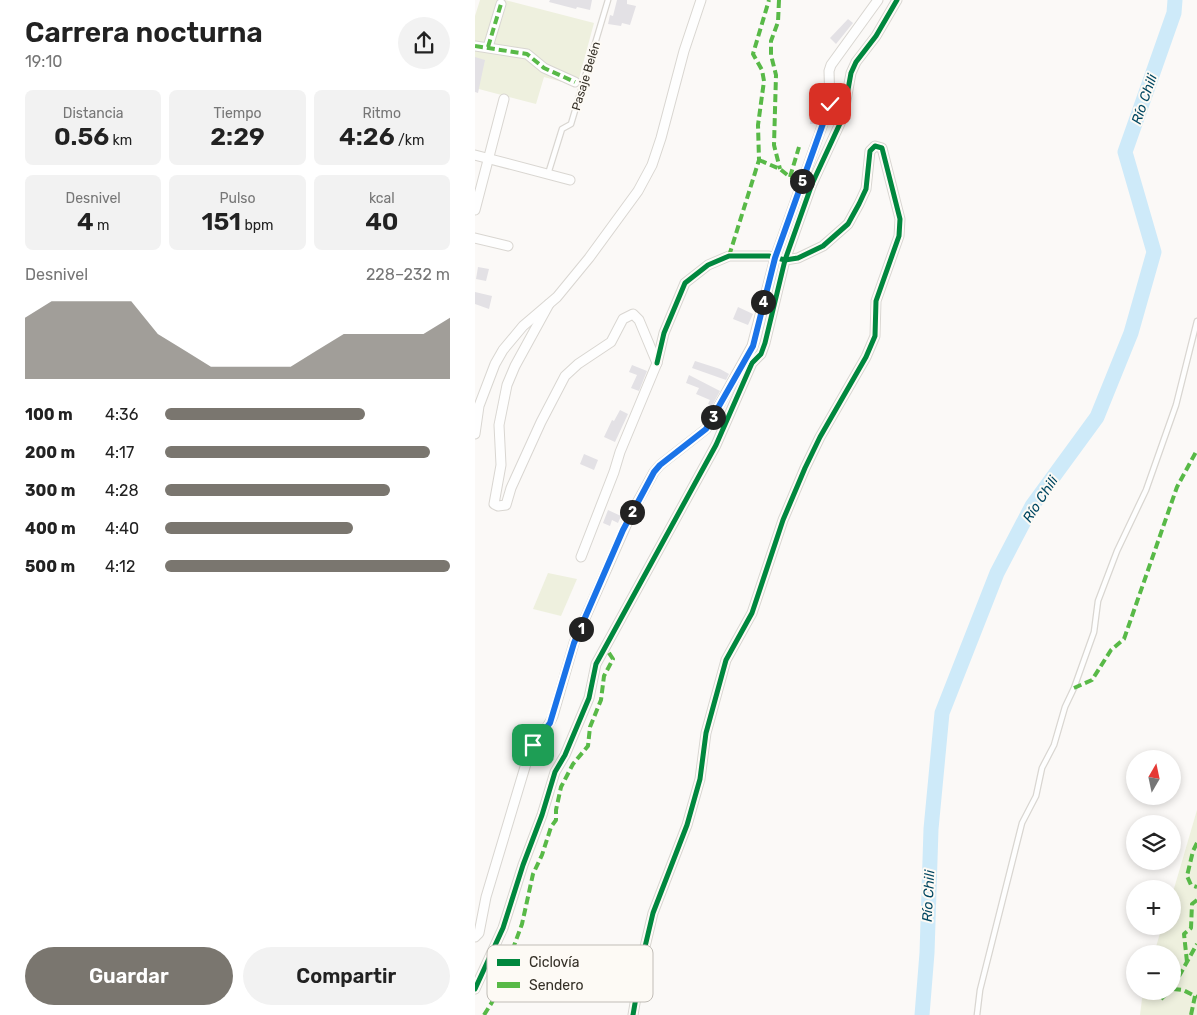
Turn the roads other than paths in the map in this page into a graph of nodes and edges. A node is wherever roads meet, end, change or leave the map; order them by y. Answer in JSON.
{"nodes":[{"id":1,"x":608,"y":0,"type":"edge"},
{"id":2,"x":701,"y":0,"type":"edge"},
{"id":3,"x":878,"y":0,"type":"edge"},
{"id":4,"x":897,"y":0,"type":"edge"},
{"id":5,"x":501,"y":4,"type":"dead end"},
{"id":6,"x":475,"y":46,"type":"edge"},
{"id":7,"x":488,"y":47,"type":"junction"},
{"id":8,"x":575,"y":82,"type":"dead end"},
{"id":9,"x":504,"y":99,"type":"dead end"},
{"id":10,"x":475,"y":155,"type":"edge"},
{"id":11,"x":487,"y":159,"type":"junction"},
{"id":12,"x":548,"y":175,"type":"junction"},
{"id":13,"x":570,"y":180,"type":"dead end"},
{"id":14,"x":475,"y":210,"type":"edge"},
{"id":15,"x":475,"y":238,"type":"edge"},
{"id":16,"x":508,"y":246,"type":"dead end"},
{"id":17,"x":775,"y":258,"type":"junction"},
{"id":18,"x":785,"y":260,"type":"junction"},
{"id":19,"x":549,"y":304,"type":"junction"},
{"id":20,"x":1197,"y":321,"type":"edge"},
{"id":21,"x":657,"y":364,"type":"junction"},
{"id":22,"x":475,"y":434,"type":"edge"},
{"id":23,"x":581,"y":557,"type":"dead end"},
{"id":24,"x":475,"y":937,"type":"edge"},
{"id":25,"x":495,"y":945,"type":"edge"},
{"id":26,"x":645,"y":945,"type":"edge"},
{"id":27,"x":487,"y":963,"type":"edge"},
{"id":28,"x":475,"y":989,"type":"edge"},
{"id":29,"x":635,"y":1002,"type":"edge"},
{"id":30,"x":633,"y":1015,"type":"edge"},
{"id":31,"x":977,"y":1015,"type":"edge"}],
"edges":[{"from":1,"to":12,"type":"lane","name":"Pasaje Belén"},
{"from":2,"to":19,"type":"street"},
{"from":3,"to":17,"type":"street"},
{"from":4,"to":18,"type":"street"},
{"from":5,"to":7,"type":"street"},
{"from":6,"to":7,"type":"street"},
{"from":7,"to":8,"type":"street"},
{"from":9,"to":11,"type":"street"},
{"from":10,"to":11,"type":"street"},
{"from":11,"to":12,"type":"street"},
{"from":11,"to":14,"type":"street"},
{"from":12,"to":13,"type":"street"},
{"from":15,"to":16,"type":"street"},
{"from":17,"to":18,"type":"street"},
{"from":17,"to":21,"type":"street"},
{"from":17,"to":24,"type":"street"},
{"from":18,"to":25,"type":"street"},
{"from":18,"to":26,"type":"street"},
{"from":19,"to":21,"type":"street"},
{"from":19,"to":22,"type":"street"},
{"from":20,"to":31,"type":"lane"},
{"from":21,"to":23,"type":"street"},
{"from":27,"to":28,"type":"street"},
{"from":29,"to":30,"type":"street"}]}
